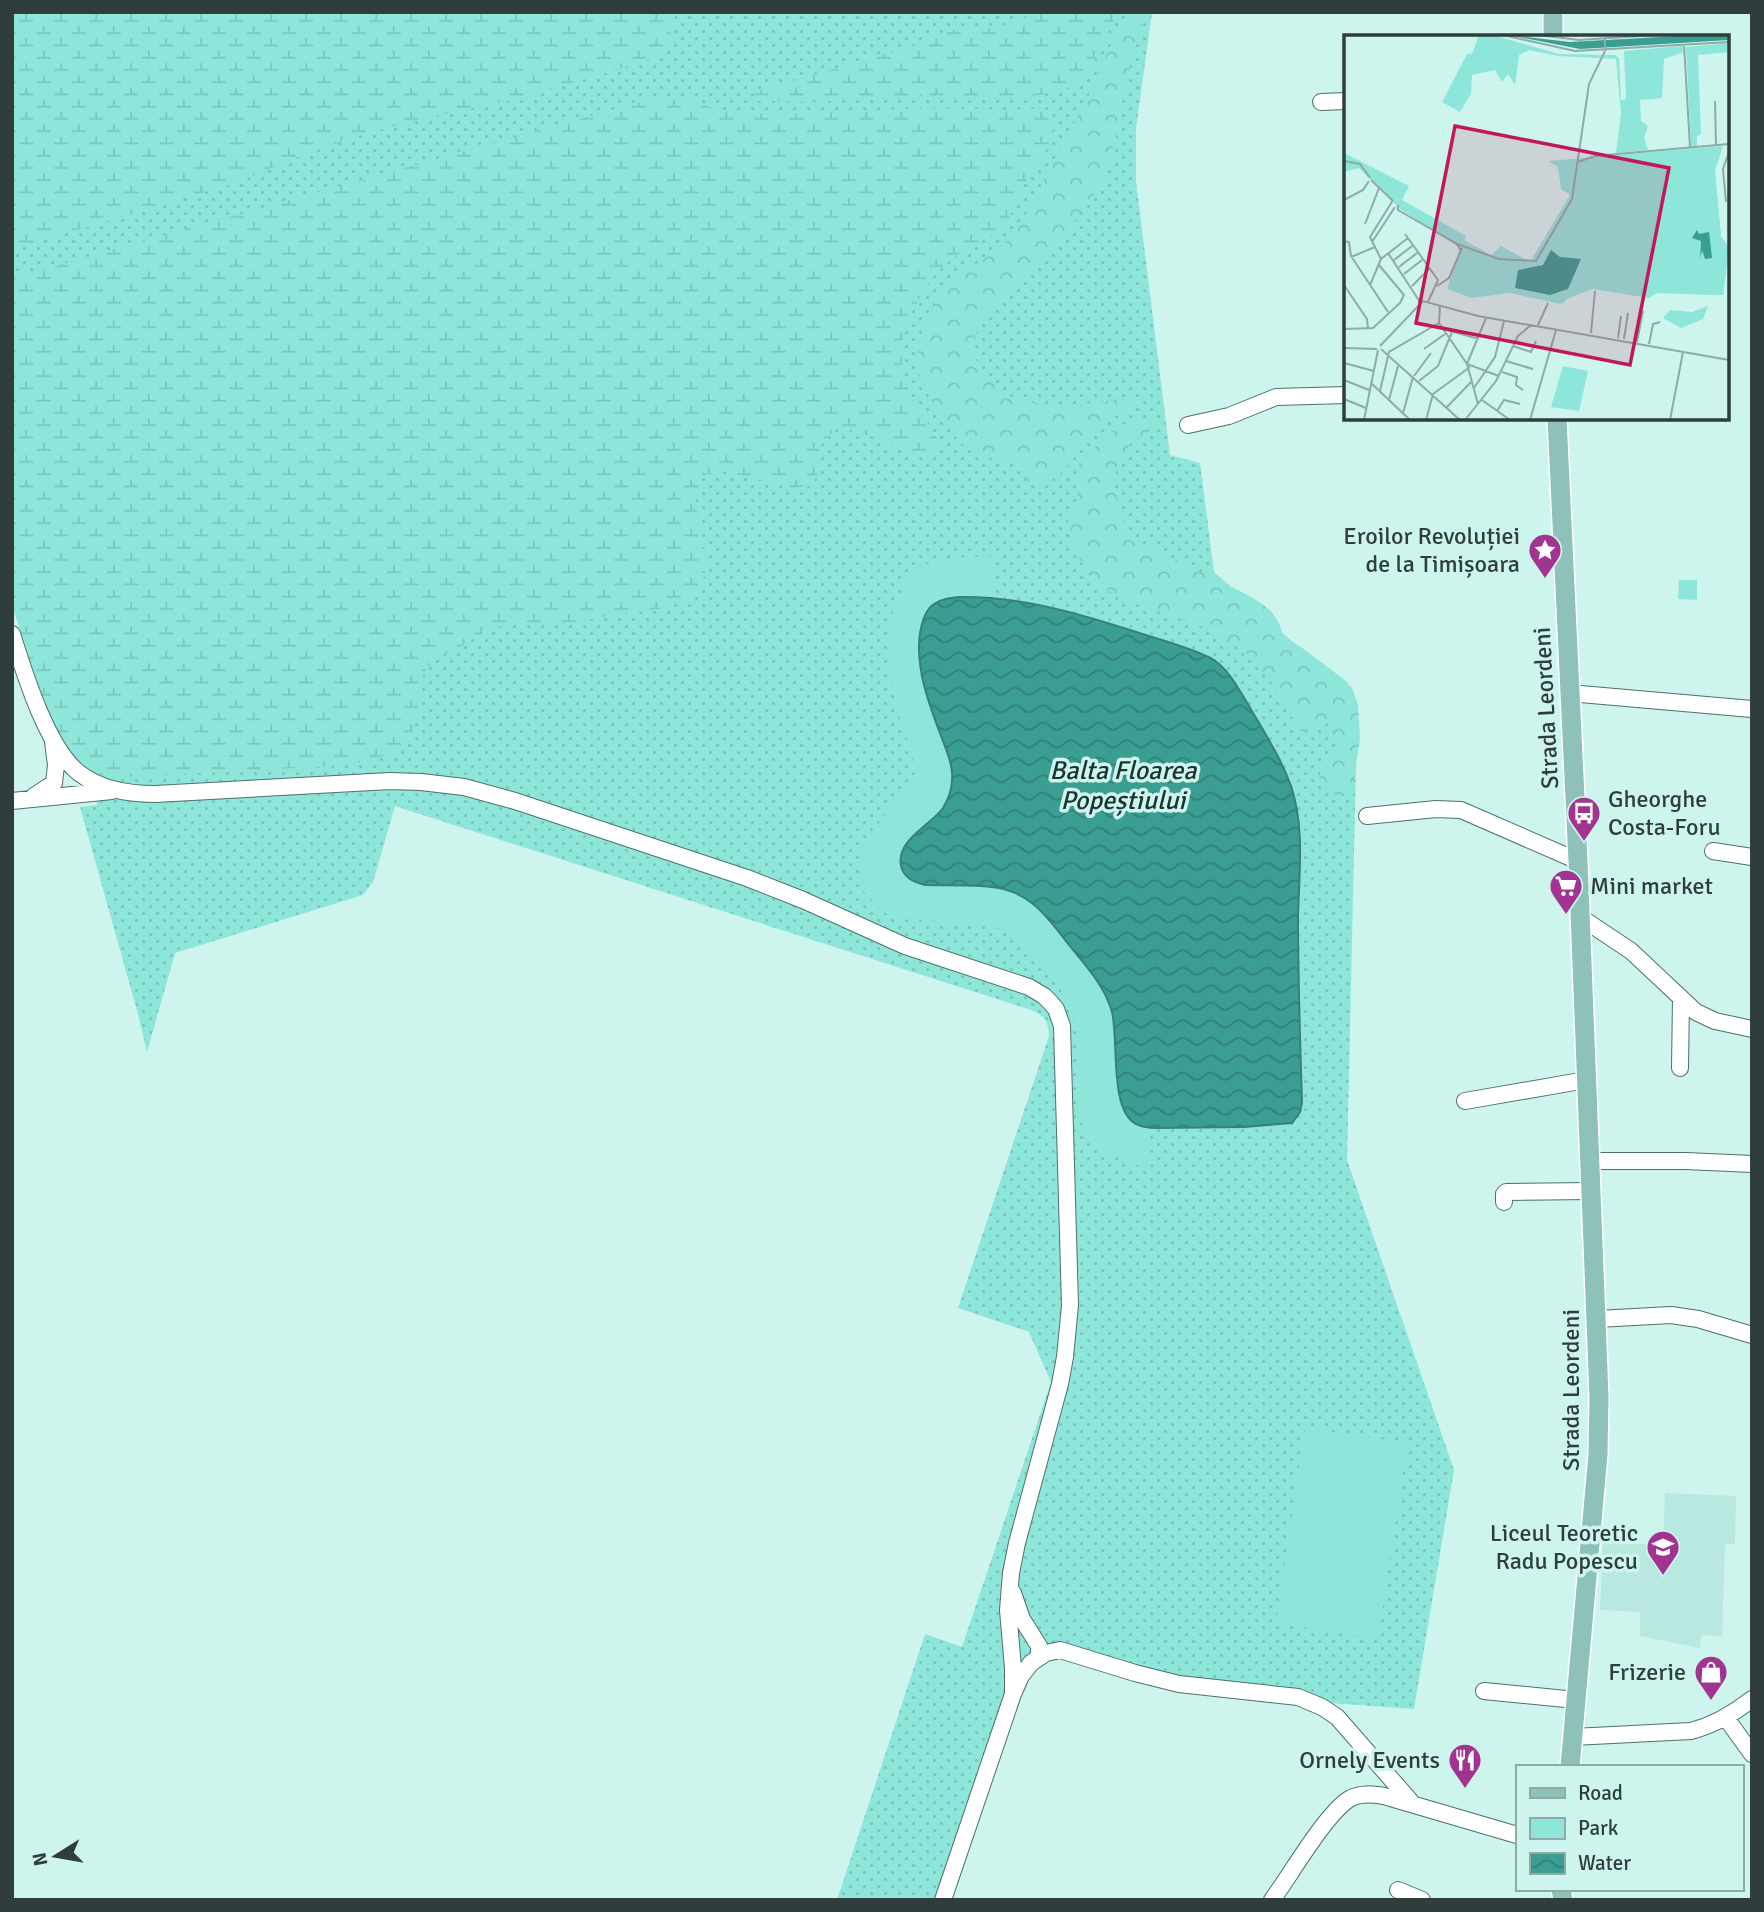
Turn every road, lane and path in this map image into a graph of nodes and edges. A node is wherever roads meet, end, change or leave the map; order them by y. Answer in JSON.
{"nodes":[{"id":1,"x":1553,"y":12,"type":"edge"},
{"id":2,"x":1553,"y":35,"type":"edge"},
{"id":3,"x":1344,"y":101,"type":"edge"},
{"id":4,"x":1321,"y":102,"type":"dead end"},
{"id":5,"x":1344,"y":396,"type":"edge"},
{"id":6,"x":1557,"y":420,"type":"edge"},
{"id":7,"x":1188,"y":425,"type":"dead end"},
{"id":8,"x":12,"y":634,"type":"edge"},
{"id":9,"x":1569,"y":693,"type":"junction"},
{"id":10,"x":1752,"y":709,"type":"edge"},
{"id":11,"x":52,"y":737,"type":"junction"},
{"id":12,"x":76,"y":771,"type":"junction"},
{"id":13,"x":55,"y":778,"type":"junction"},
{"id":14,"x":118,"y":791,"type":"junction"},
{"id":15,"x":69,"y":795,"type":"junction"},
{"id":16,"x":17,"y":800,"type":"edge"},
{"id":17,"x":1367,"y":816,"type":"dead end"},
{"id":18,"x":1713,"y":851,"type":"dead end"},
{"id":19,"x":1752,"y":857,"type":"edge"},
{"id":20,"x":1578,"y":861,"type":"junction"},
{"id":21,"x":1580,"y":917,"type":"junction"},
{"id":22,"x":1681,"y":999,"type":"junction"},
{"id":23,"x":1752,"y":1029,"type":"edge"},
{"id":24,"x":1680,"y":1068,"type":"dead end"},
{"id":25,"x":1586,"y":1080,"type":"junction"},
{"id":26,"x":1465,"y":1101,"type":"dead end"},
{"id":27,"x":1590,"y":1161,"type":"junction"},
{"id":28,"x":1752,"y":1164,"type":"edge"},
{"id":29,"x":1591,"y":1191,"type":"junction"},
{"id":30,"x":1504,"y":1202,"type":"dead end"},
{"id":31,"x":1597,"y":1319,"type":"junction"},
{"id":32,"x":1752,"y":1335,"type":"edge"},
{"id":33,"x":1010,"y":1584,"type":"junction"},
{"id":34,"x":1036,"y":1640,"type":"junction"},
{"id":35,"x":1066,"y":1651,"type":"junction"},
{"id":36,"x":1012,"y":1653,"type":"junction"},
{"id":37,"x":1034,"y":1661,"type":"junction"},
{"id":38,"x":1484,"y":1691,"type":"dead end"},
{"id":39,"x":1013,"y":1693,"type":"junction"},
{"id":40,"x":1752,"y":1699,"type":"edge"},
{"id":41,"x":1576,"y":1700,"type":"junction"},
{"id":42,"x":1726,"y":1718,"type":"junction"},
{"id":43,"x":1573,"y":1737,"type":"junction"},
{"id":44,"x":1752,"y":1754,"type":"edge"},
{"id":45,"x":1570,"y":1765,"type":"edge"},
{"id":46,"x":1413,"y":1804,"type":"junction"},
{"id":47,"x":1516,"y":1835,"type":"edge"},
{"id":48,"x":1398,"y":1890,"type":"dead end"},
{"id":49,"x":1274,"y":1899,"type":"edge"},
{"id":50,"x":943,"y":1900,"type":"edge"},
{"id":51,"x":1422,"y":1900,"type":"edge"}],
"edges":[{"from":1,"to":2,"type":"main road"},
{"from":3,"to":4,"type":"street"},
{"from":5,"to":7,"type":"street"},
{"from":6,"to":9,"type":"main road","name":"Strada Leordeni"},
{"from":8,"to":11,"type":"street"},
{"from":9,"to":10,"type":"street"},
{"from":9,"to":20,"type":"main road","name":"Strada Leordeni"},
{"from":11,"to":12,"type":"street"},
{"from":11,"to":13,"type":"street"},
{"from":12,"to":13,"type":"street"},
{"from":12,"to":14,"type":"street"},
{"from":12,"to":15,"type":"street"},
{"from":13,"to":15,"type":"street"},
{"from":13,"to":16,"type":"street"},
{"from":14,"to":15,"type":"street"},
{"from":14,"to":33,"type":"street"},
{"from":15,"to":16,"type":"street"},
{"from":17,"to":20,"type":"street"},
{"from":18,"to":19,"type":"street"},
{"from":20,"to":21,"type":"main road","name":"Strada Leordeni"},
{"from":21,"to":22,"type":"street"},
{"from":21,"to":25,"type":"main road","name":"Strada Leordeni"},
{"from":22,"to":23,"type":"street"},
{"from":22,"to":24,"type":"street"},
{"from":25,"to":26,"type":"street"},
{"from":25,"to":27,"type":"main road","name":"Strada Leordeni"},
{"from":27,"to":28,"type":"street"},
{"from":27,"to":29,"type":"main road","name":"Strada Leordeni"},
{"from":29,"to":30,"type":"street"},
{"from":29,"to":31,"type":"main road","name":"Strada Leordeni"},
{"from":31,"to":32,"type":"street"},
{"from":31,"to":41,"type":"main road","name":"Strada Leordeni"},
{"from":33,"to":34,"type":"street"},
{"from":33,"to":36,"type":"street"},
{"from":34,"to":35,"type":"street"},
{"from":34,"to":36,"type":"street"},
{"from":34,"to":37,"type":"street"},
{"from":35,"to":37,"type":"street"},
{"from":35,"to":46,"type":"street"},
{"from":36,"to":37,"type":"street"},
{"from":36,"to":39,"type":"street"},
{"from":37,"to":39,"type":"street"},
{"from":38,"to":41,"type":"street"},
{"from":39,"to":50,"type":"street"},
{"from":40,"to":42,"type":"street"},
{"from":41,"to":43,"type":"main road","name":"Strada Leordeni"},
{"from":42,"to":43,"type":"street"},
{"from":42,"to":44,"type":"street"},
{"from":43,"to":45,"type":"main road","name":"Strada Leordeni"},
{"from":46,"to":47,"type":"street"},
{"from":46,"to":49,"type":"street"},
{"from":48,"to":51,"type":"street"}]}
